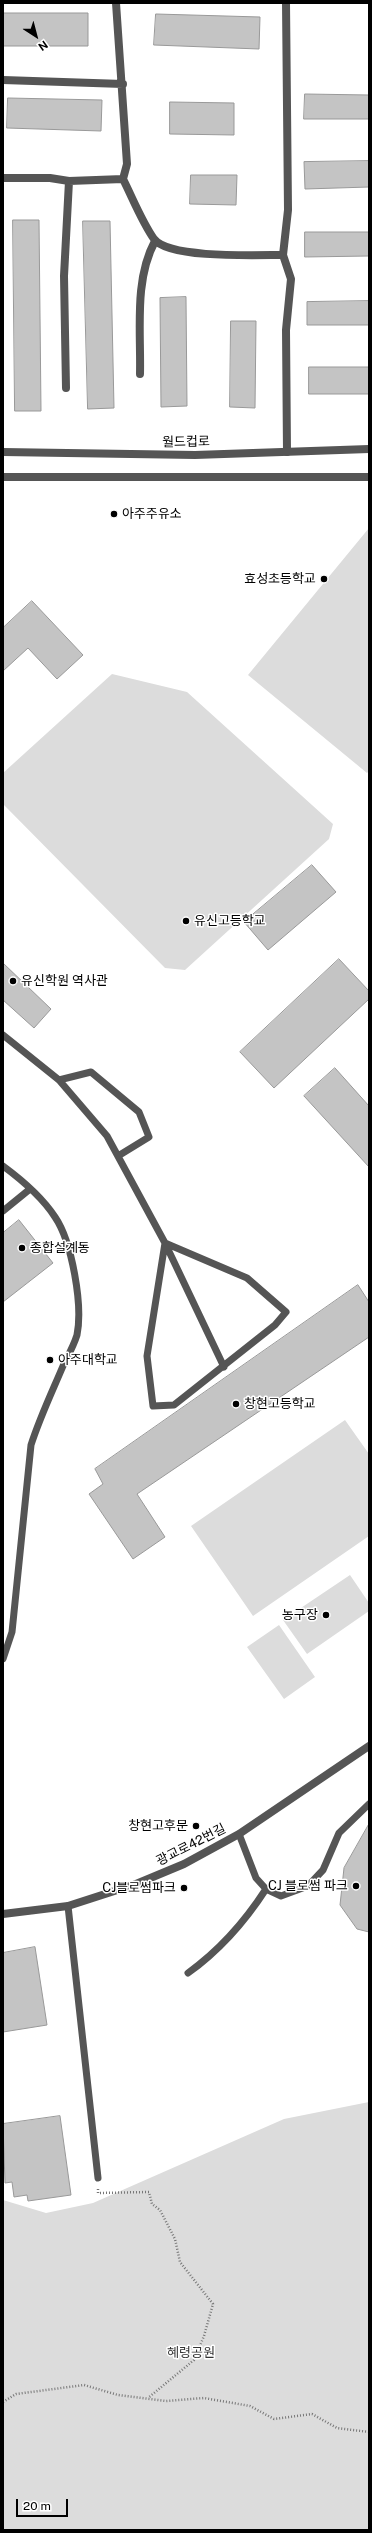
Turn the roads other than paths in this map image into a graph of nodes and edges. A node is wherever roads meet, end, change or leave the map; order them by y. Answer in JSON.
{"nodes":[{"id":1,"x":116,"y":3,"type":"edge"},
{"id":2,"x":286,"y":3,"type":"edge"},
{"id":3,"x":3,"y":80,"type":"edge"},
{"id":4,"x":123,"y":84,"type":"junction"},
{"id":5,"x":3,"y":178,"type":"edge"},
{"id":6,"x":123,"y":179,"type":"junction"},
{"id":7,"x":69,"y":181,"type":"junction"},
{"id":8,"x":155,"y":241,"type":"junction"},
{"id":9,"x":283,"y":254,"type":"junction"},
{"id":10,"x":140,"y":374,"type":"dead end"},
{"id":11,"x":66,"y":388,"type":"dead end"},
{"id":12,"x":369,"y":449,"type":"edge"},
{"id":13,"x":3,"y":452,"type":"edge"},
{"id":14,"x":287,"y":452,"type":"junction"},
{"id":15,"x":3,"y":477,"type":"edge"},
{"id":16,"x":369,"y":477,"type":"edge"},
{"id":17,"x":3,"y":1035,"type":"edge"},
{"id":18,"x":59,"y":1080,"type":"junction"},
{"id":19,"x":118,"y":1156,"type":"junction"},
{"id":20,"x":3,"y":1166,"type":"edge"},
{"id":21,"x":30,"y":1189,"type":"junction"},
{"id":22,"x":3,"y":1211,"type":"edge"},
{"id":23,"x":165,"y":1243,"type":"junction"},
{"id":24,"x":224,"y":1367,"type":"junction"},
{"id":25,"x":3,"y":1659,"type":"edge"},
{"id":26,"x":369,"y":1746,"type":"edge"},
{"id":27,"x":369,"y":1804,"type":"edge"},
{"id":28,"x":239,"y":1834,"type":"junction"},
{"id":29,"x":266,"y":1889,"type":"junction"},
{"id":30,"x":68,"y":1906,"type":"junction"},
{"id":31,"x":3,"y":1914,"type":"edge"},
{"id":32,"x":188,"y":1973,"type":"dead end"},
{"id":33,"x":98,"y":2178,"type":"road end"}],
"edges":[{"from":1,"to":4,"type":"street"},
{"from":2,"to":9,"type":"street"},
{"from":3,"to":4,"type":"street"},
{"from":4,"to":6,"type":"street"},
{"from":5,"to":7,"type":"street"},
{"from":6,"to":7,"type":"street"},
{"from":6,"to":8,"type":"street"},
{"from":7,"to":11,"type":"street"},
{"from":8,"to":9,"type":"street"},
{"from":8,"to":10,"type":"street"},
{"from":9,"to":14,"type":"street"},
{"from":12,"to":14,"type":"street","name":"월드컵로"},
{"from":13,"to":14,"type":"street","name":"월드컵로"},
{"from":15,"to":16,"type":"street"},
{"from":17,"to":18,"type":"lane"},
{"from":18,"to":19,"type":"lane"},
{"from":18,"to":19,"type":"lane"},
{"from":19,"to":23,"type":"lane"},
{"from":20,"to":21,"type":"lane"},
{"from":21,"to":22,"type":"lane"},
{"from":21,"to":25,"type":"lane"},
{"from":23,"to":24,"type":"lane"},
{"from":23,"to":24,"type":"lane"},
{"from":23,"to":24,"type":"lane"},
{"from":26,"to":28,"type":"street","name":"광교로42번길"},
{"from":27,"to":29,"type":"lane"},
{"from":28,"to":29,"type":"lane"},
{"from":28,"to":30,"type":"street","name":"광교로42번길"},
{"from":29,"to":32,"type":"lane"},
{"from":30,"to":31,"type":"street","name":"광교로42번길"},
{"from":30,"to":33,"type":"lane"}]}
